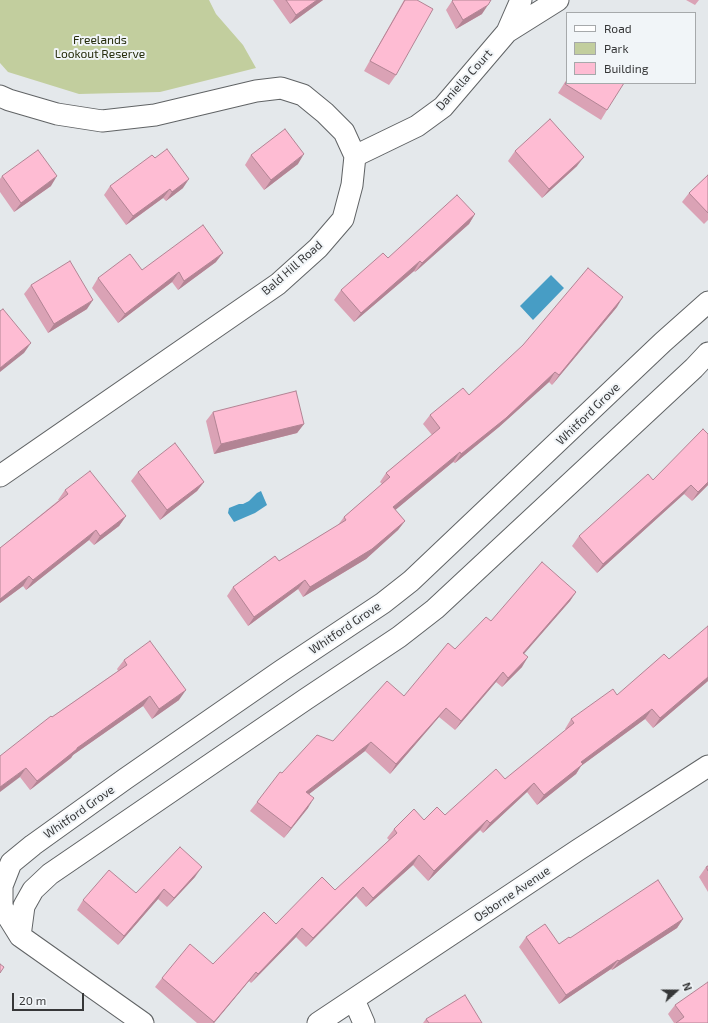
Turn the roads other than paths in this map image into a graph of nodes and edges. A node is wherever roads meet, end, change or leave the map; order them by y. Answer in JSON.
{"nodes":[{"id":1,"x":521,"y":0,"type":"edge"},
{"id":2,"x":558,"y":0,"type":"edge"},
{"id":3,"x":506,"y":32,"type":"junction"},
{"id":4,"x":0,"y":96,"type":"edge"},
{"id":5,"x":355,"y":156,"type":"junction"},
{"id":6,"x":708,"y":302,"type":"edge"},
{"id":7,"x":708,"y":352,"type":"edge"},
{"id":8,"x":0,"y":476,"type":"edge"},
{"id":9,"x":708,"y":766,"type":"edge"},
{"id":10,"x":20,"y":936,"type":"junction"},
{"id":11,"x":354,"y":1000,"type":"junction"},
{"id":12,"x":143,"y":1023,"type":"edge"},
{"id":13,"x":318,"y":1023,"type":"edge"},
{"id":14,"x":364,"y":1023,"type":"edge"}],
"edges":[{"from":1,"to":3,"type":"street","name":"Daniella Court"},
{"from":2,"to":3,"type":"street","name":"Daniella Court"},
{"from":3,"to":5,"type":"street","name":"Daniella Court"},
{"from":4,"to":5,"type":"street"},
{"from":5,"to":8,"type":"street","name":"Bald Hill Road"},
{"from":6,"to":10,"type":"street","name":"Whitford Grove"},
{"from":7,"to":10,"type":"street"},
{"from":9,"to":11,"type":"street","name":"Osborne Avenue"},
{"from":10,"to":12,"type":"street","name":"Whitford Grove"},
{"from":11,"to":13,"type":"street","name":"Osborne Avenue"},
{"from":11,"to":14,"type":"street"}]}
